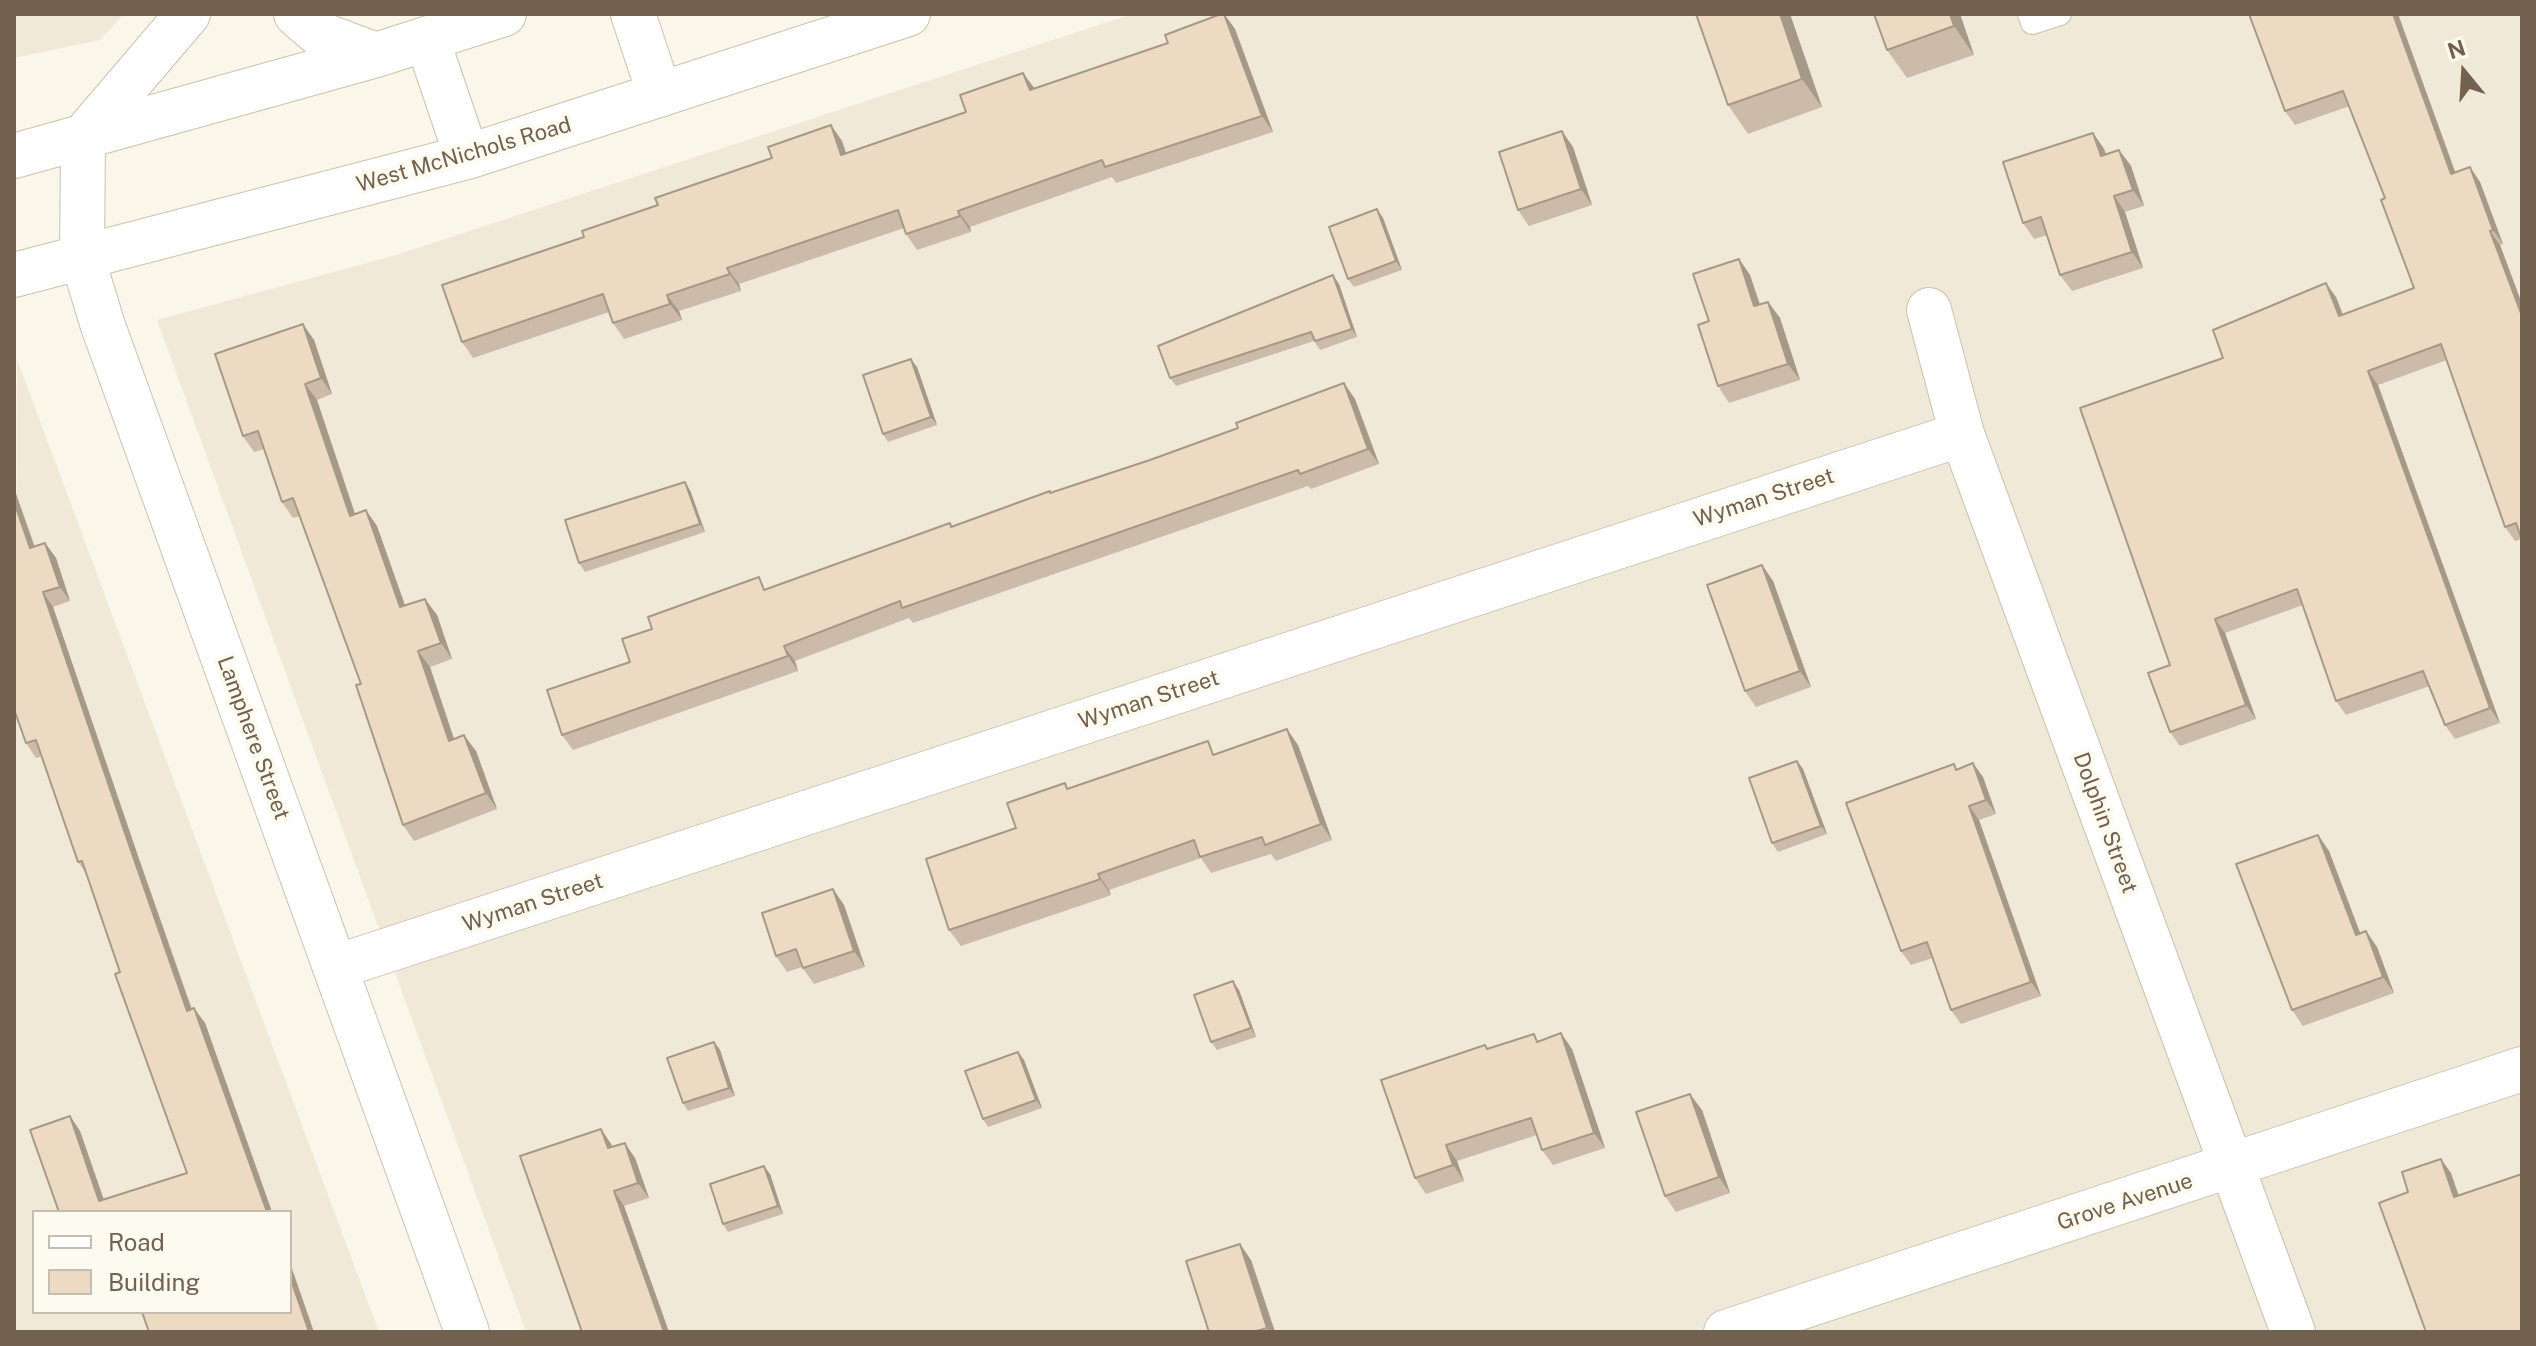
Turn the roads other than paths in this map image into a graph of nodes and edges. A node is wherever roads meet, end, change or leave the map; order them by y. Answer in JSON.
{"nodes":[{"id":1,"x":187,"y":14,"type":"edge"},
{"id":2,"x":296,"y":14,"type":"edge"},
{"id":3,"x":504,"y":14,"type":"edge"},
{"id":4,"x":633,"y":14,"type":"edge"},
{"id":5,"x":908,"y":14,"type":"edge"},
{"id":6,"x":2029,"y":14,"type":"edge"},
{"id":7,"x":2060,"y":14,"type":"edge"},
{"id":8,"x":423,"y":27,"type":"edge"},
{"id":9,"x":376,"y":55,"type":"junction"},
{"id":10,"x":660,"y":95,"type":"junction"},
{"id":11,"x":83,"y":137,"type":"junction"},
{"id":12,"x":14,"y":156,"type":"edge"},
{"id":13,"x":467,"y":157,"type":"junction"},
{"id":14,"x":82,"y":257,"type":"junction"},
{"id":15,"x":14,"y":275,"type":"edge"},
{"id":16,"x":1929,"y":310,"type":"dead end"},
{"id":17,"x":1962,"y":434,"type":"junction"},
{"id":18,"x":336,"y":967,"type":"junction"},
{"id":19,"x":2522,"y":1069,"type":"edge"},
{"id":20,"x":2231,"y":1167,"type":"junction"},
{"id":21,"x":467,"y":1332,"type":"edge"},
{"id":22,"x":1726,"y":1332,"type":"edge"},
{"id":23,"x":2293,"y":1332,"type":"edge"}],
"edges":[{"from":1,"to":11,"type":"street"},
{"from":2,"to":9,"type":"street"},
{"from":3,"to":8,"type":"street"},
{"from":4,"to":10,"type":"street"},
{"from":5,"to":10,"type":"street","name":"West McNichols Road"},
{"from":6,"to":7,"type":"lane"},
{"from":8,"to":9,"type":"street"},
{"from":8,"to":13,"type":"street"},
{"from":9,"to":11,"type":"street"},
{"from":10,"to":13,"type":"street","name":"West McNichols Road"},
{"from":11,"to":12,"type":"street"},
{"from":11,"to":14,"type":"street","name":"Lamphere Street"},
{"from":13,"to":14,"type":"street","name":"West McNichols Road"},
{"from":14,"to":15,"type":"street","name":"West McNichols Road"},
{"from":14,"to":18,"type":"street","name":"Lamphere Street"},
{"from":16,"to":17,"type":"street","name":"Dolphin Street"},
{"from":17,"to":18,"type":"street","name":"Wyman Street"},
{"from":17,"to":20,"type":"street","name":"Dolphin Street"},
{"from":18,"to":21,"type":"street","name":"Lamphere Street"},
{"from":19,"to":20,"type":"street","name":"Grove Avenue"},
{"from":20,"to":22,"type":"street","name":"Grove Avenue"},
{"from":20,"to":23,"type":"street","name":"Dolphin Street"}]}
